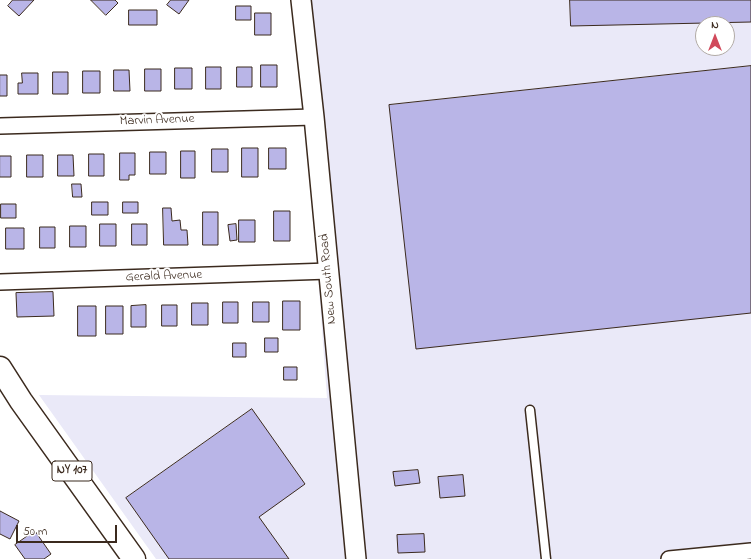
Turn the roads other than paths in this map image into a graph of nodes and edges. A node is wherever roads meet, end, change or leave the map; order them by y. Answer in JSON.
{"nodes":[{"id":1,"x":301,"y":0,"type":"edge"},
{"id":2,"x":314,"y":117,"type":"junction"},
{"id":3,"x":0,"y":126,"type":"edge"},
{"id":4,"x":328,"y":271,"type":"junction"},
{"id":5,"x":0,"y":282,"type":"edge"},
{"id":6,"x":3,"y":375,"type":"edge"},
{"id":7,"x":530,"y":410,"type":"dead end"},
{"id":8,"x":751,"y":551,"type":"edge"},
{"id":9,"x":696,"y":558,"type":"edge"},
{"id":10,"x":134,"y":559,"type":"edge"},
{"id":11,"x":356,"y":559,"type":"edge"},
{"id":12,"x":546,"y":559,"type":"edge"},
{"id":13,"x":669,"y":559,"type":"edge"}],
"edges":[{"from":1,"to":2,"type":"street","name":"New South Road"},
{"from":2,"to":3,"type":"street","name":"Marvin Avenue"},
{"from":2,"to":4,"type":"street","name":"New South Road"},
{"from":4,"to":5,"type":"street","name":"Gerald Avenue"},
{"from":4,"to":11,"type":"street","name":"New South Road"},
{"from":6,"to":10,"type":"main road","number":"NY 107"},
{"from":7,"to":12,"type":"lane"},
{"from":8,"to":9,"type":"street"},
{"from":9,"to":13,"type":"street"}]}
